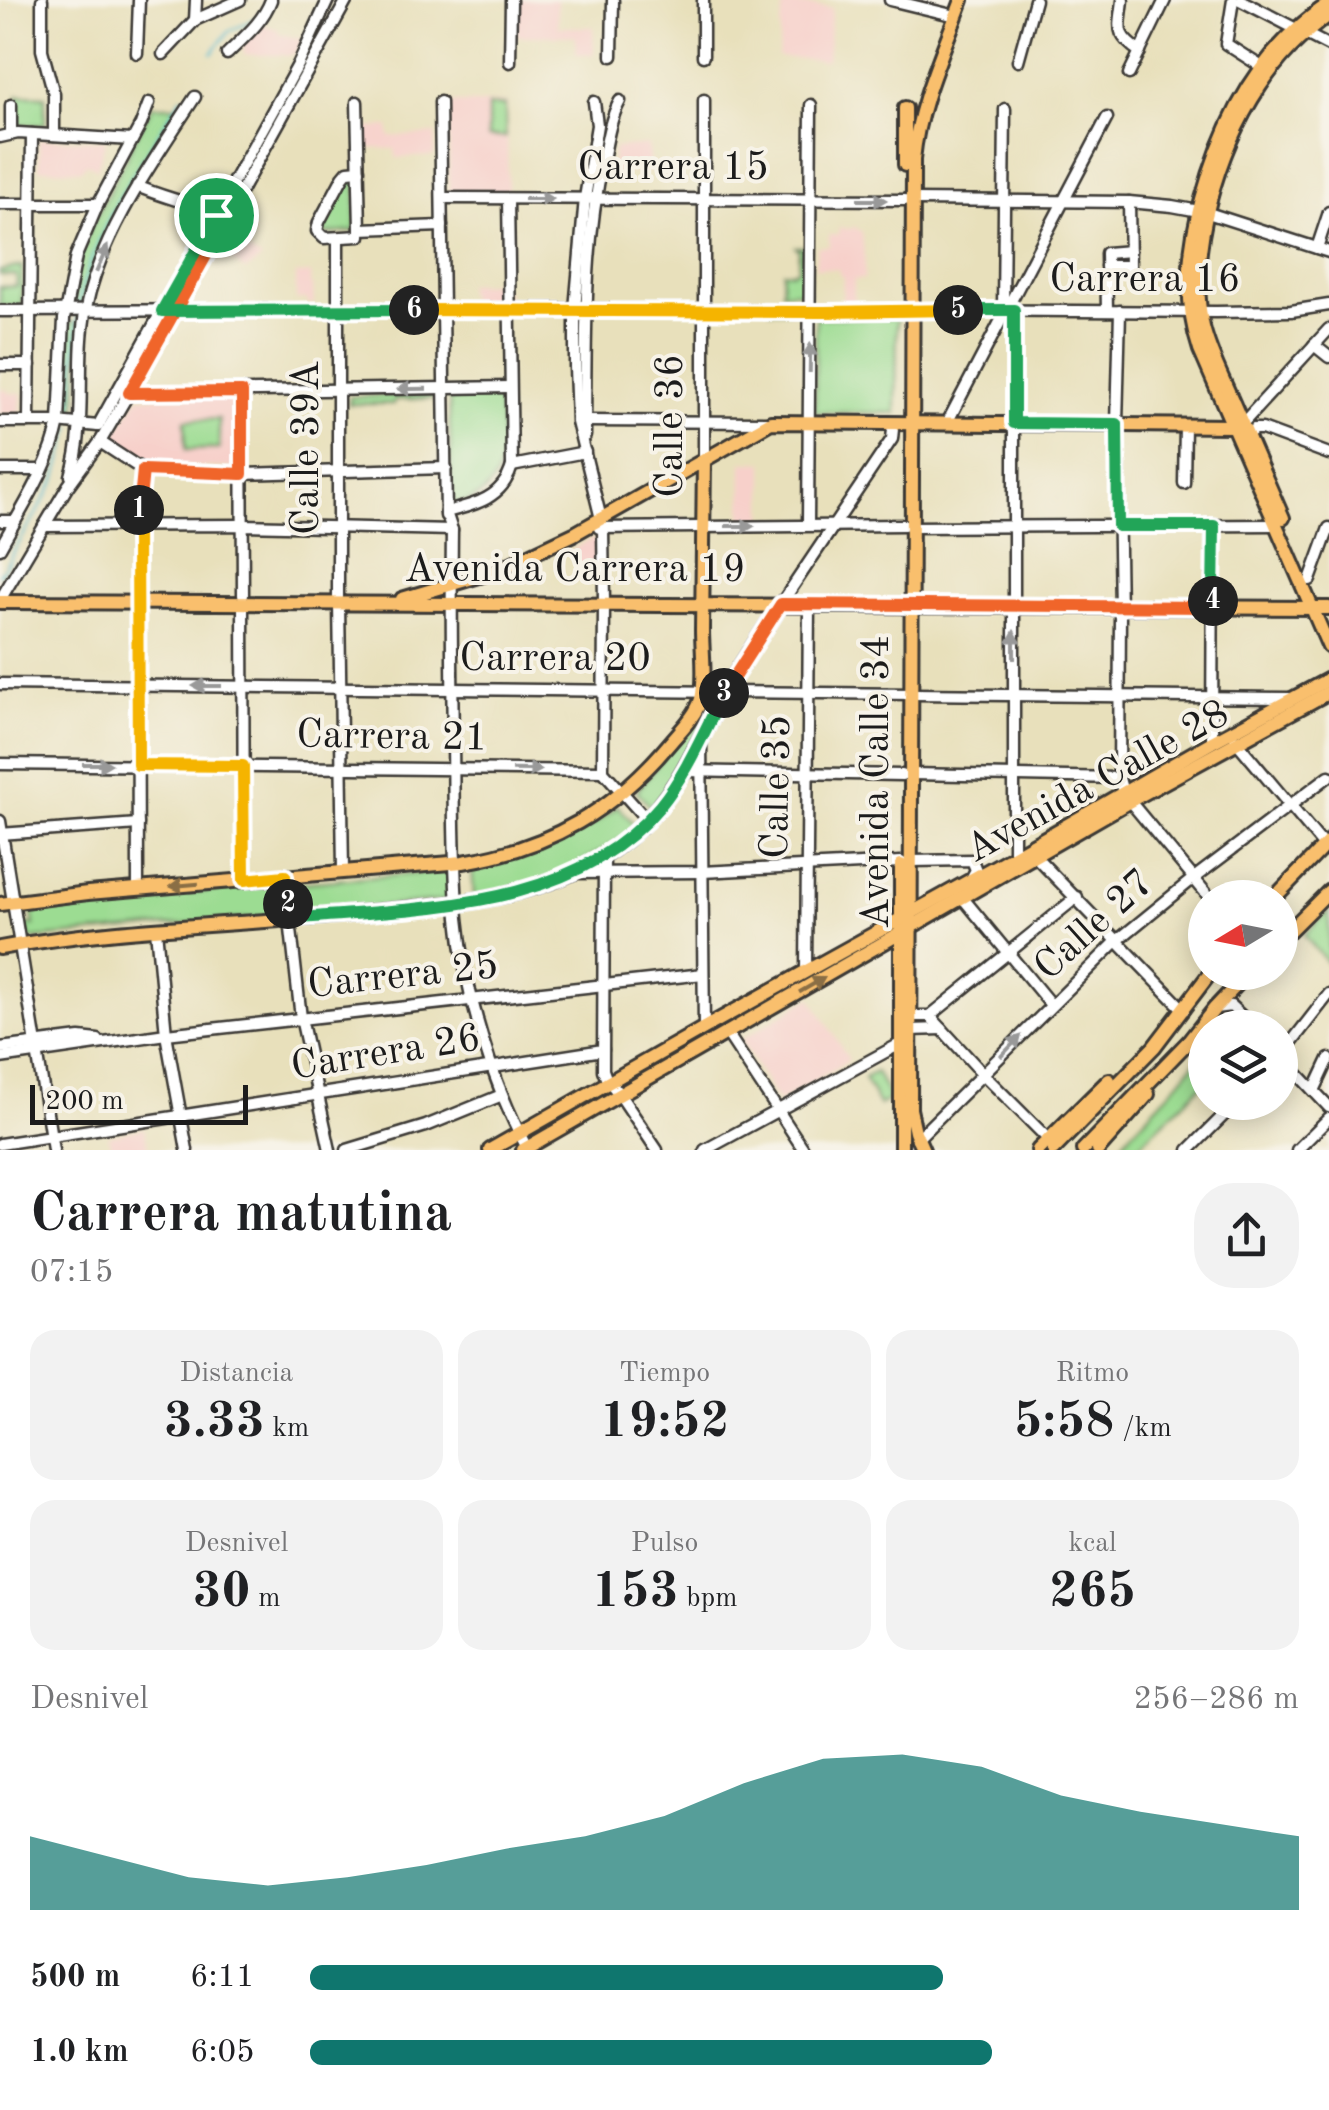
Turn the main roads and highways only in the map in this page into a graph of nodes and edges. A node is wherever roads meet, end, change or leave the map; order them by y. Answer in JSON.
{"nodes":[{"id":1,"x":962,"y":0,"type":"edge"},
{"id":2,"x":1329,"y":4,"type":"edge"},
{"id":3,"x":1312,"y":7,"type":"edge"},
{"id":4,"x":1329,"y":15,"type":"edge"},
{"id":5,"x":1300,"y":31,"type":"junction"},
{"id":6,"x":905,"y":108,"type":"dead end"},
{"id":7,"x":908,"y":200,"type":"junction"},
{"id":8,"x":1203,"y":212,"type":"junction"},
{"id":9,"x":1241,"y":428,"type":"junction"},
{"id":10,"x":900,"y":429,"type":"junction"},
{"id":11,"x":704,"y":461,"type":"junction"},
{"id":12,"x":1,"y":597,"type":"edge"},
{"id":13,"x":388,"y":599,"type":"junction"},
{"id":14,"x":703,"y":604,"type":"junction"},
{"id":15,"x":781,"y":604,"type":"junction"},
{"id":16,"x":907,"y":605,"type":"junction"},
{"id":17,"x":1321,"y":608,"type":"edge"},
{"id":18,"x":1329,"y":624,"type":"edge"},
{"id":19,"x":1329,"y":648,"type":"edge"},
{"id":20,"x":1329,"y":679,"type":"edge"},
{"id":21,"x":1329,"y":692,"type":"edge"},
{"id":22,"x":1234,"y":737,"type":"junction"},
{"id":23,"x":1126,"y":797,"type":"junction"},
{"id":24,"x":1327,"y":844,"type":"edge"},
{"id":25,"x":1292,"y":880,"type":"edge"},
{"id":26,"x":1329,"y":891,"type":"edge"},
{"id":27,"x":6,"y":903,"type":"edge"},
{"id":28,"x":1298,"y":922,"type":"edge"},
{"id":29,"x":905,"y":924,"type":"junction"},
{"id":30,"x":0,"y":948,"type":"edge"},
{"id":31,"x":1198,"y":990,"type":"edge"},
{"id":32,"x":1231,"y":990,"type":"edge"},
{"id":33,"x":1213,"y":1010,"type":"edge"},
{"id":34,"x":1188,"y":1043,"type":"edge"},
{"id":35,"x":1188,"y":1044,"type":"edge"},
{"id":36,"x":902,"y":1093,"type":"junction"},
{"id":37,"x":918,"y":1146,"type":"edge"},
{"id":38,"x":1046,"y":1146,"type":"edge"},
{"id":39,"x":526,"y":1149,"type":"edge"},
{"id":40,"x":490,"y":1150,"type":"edge"},
{"id":41,"x":901,"y":1150,"type":"edge"},
{"id":42,"x":1083,"y":1150,"type":"edge"},
{"id":43,"x":1098,"y":1150,"type":"edge"}],
"edges":[{"from":1,"to":7,"type":"main road","name":"Avenida Calle 34"},
{"from":2,"to":3,"type":"main road"},
{"from":3,"to":5,"type":"main road"},
{"from":4,"to":5,"type":"main road"},
{"from":5,"to":8,"type":"main road"},
{"from":5,"to":8,"type":"main road"},
{"from":6,"to":7,"type":"main road","name":"Avenida Calle 34"},
{"from":7,"to":10,"type":"main road","name":"Avenida Calle 34"},
{"from":8,"to":9,"type":"main road"},
{"from":9,"to":10,"type":"main road"},
{"from":9,"to":17,"type":"main road"},
{"from":9,"to":17,"type":"main road"},
{"from":10,"to":11,"type":"main road"},
{"from":10,"to":16,"type":"main road","name":"Avenida Calle 34"},
{"from":11,"to":13,"type":"main road"},
{"from":11,"to":14,"type":"main road","name":"Calle 36"},
{"from":12,"to":13,"type":"main road","name":"Avenida Carrera 19"},
{"from":13,"to":14,"type":"main road","name":"Avenida Carrera 19"},
{"from":14,"to":15,"type":"main road","name":"Avenida Carrera 19"},
{"from":14,"to":27,"type":"main road","name":"Calle 36","one_way":true},
{"from":15,"to":16,"type":"main road","name":"Avenida Carrera 19"},
{"from":15,"to":30,"type":"main road"},
{"from":16,"to":17,"type":"main road","name":"Avenida Carrera 19"},
{"from":16,"to":29,"type":"main road","name":"Avenida Calle 34"},
{"from":17,"to":18,"type":"main road"},
{"from":17,"to":19,"type":"main road"},
{"from":20,"to":22,"type":"main road","name":"Avenida Calle 28"},
{"from":21,"to":22,"type":"main road","name":"Avenida Calle 28"},
{"from":22,"to":23,"type":"main road","name":"Avenida Calle 28"},
{"from":22,"to":23,"type":"main road","name":"Avenida Calle 28"},
{"from":23,"to":29,"type":"main road","name":"Avenida Calle 28"},
{"from":23,"to":29,"type":"main road","name":"Avenida Calle 28"},
{"from":24,"to":25,"type":"main road"},
{"from":26,"to":28,"type":"main road"},
{"from":29,"to":36,"type":"main road","name":"Avenida Calle 34"},
{"from":29,"to":37,"type":"main road","name":"Avenida Calle 34"},
{"from":39,"to":29,"type":"main road","one_way":true},
{"from":29,"to":40,"type":"main road"},
{"from":31,"to":38,"type":"main road"},
{"from":32,"to":33,"type":"main road"},
{"from":34,"to":42,"type":"main road"},
{"from":35,"to":43,"type":"main road"},
{"from":36,"to":37,"type":"main road"},
{"from":36,"to":41,"type":"main road","name":"Avenida Calle 34"}]}
